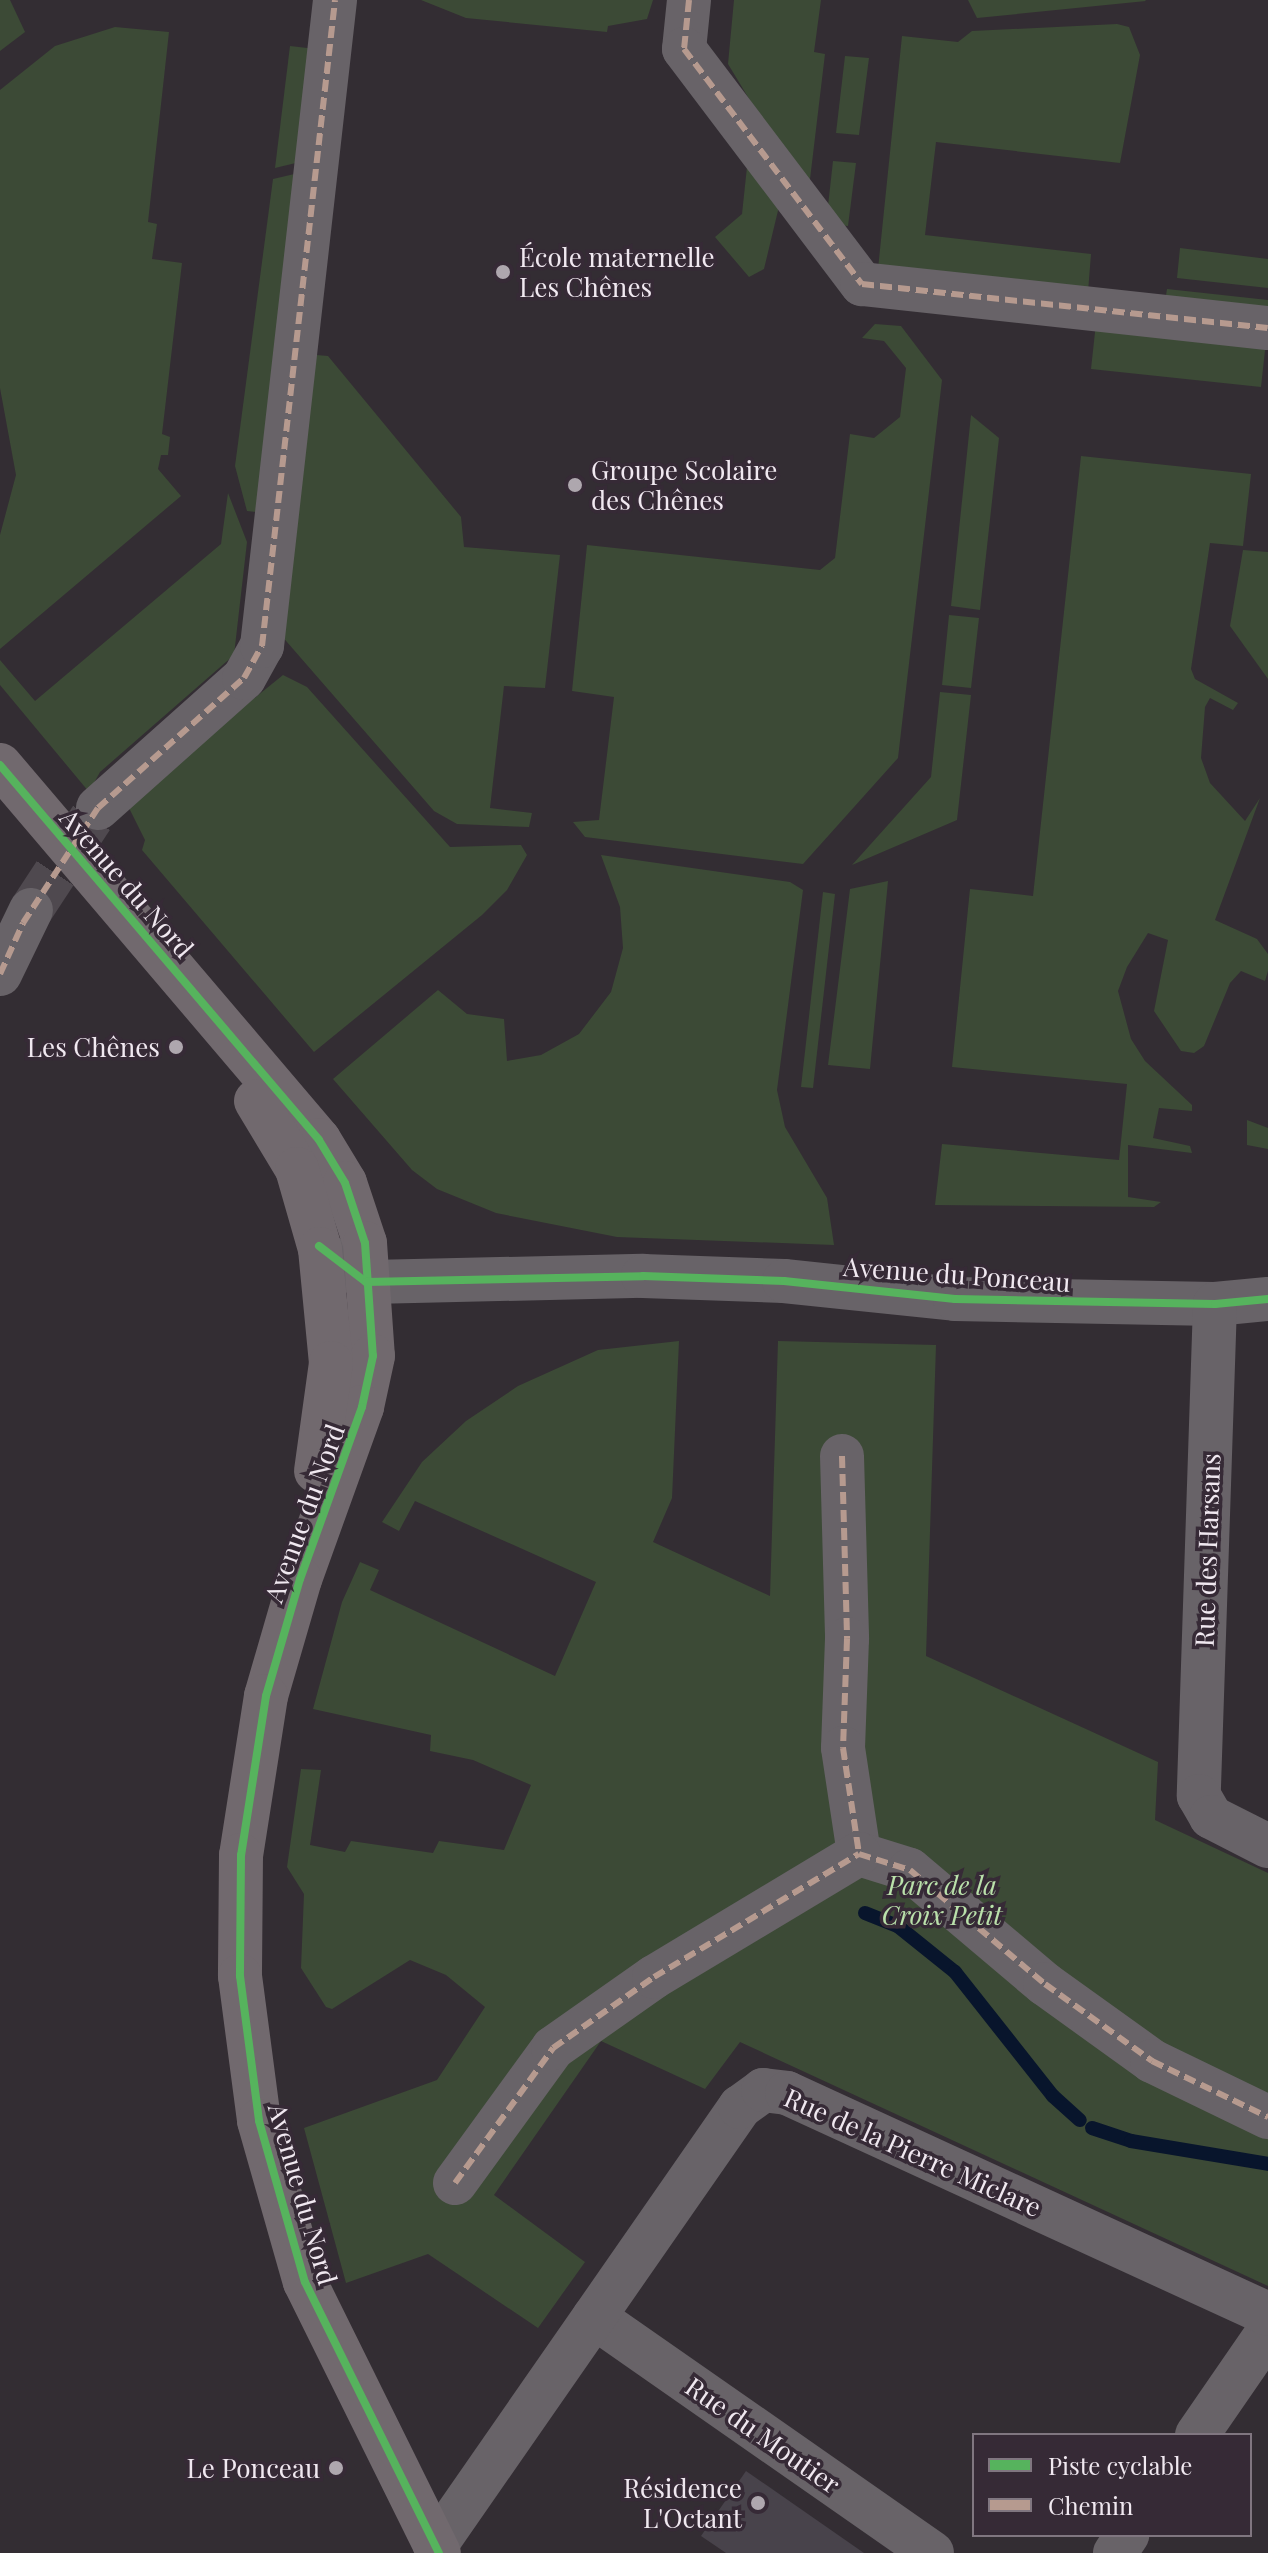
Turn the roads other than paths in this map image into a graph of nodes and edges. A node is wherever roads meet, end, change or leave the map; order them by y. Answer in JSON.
{"nodes":[{"id":1,"x":335,"y":0,"type":"edge"},
{"id":2,"x":689,"y":0,"type":"edge"},
{"id":3,"x":1268,"y":328,"type":"edge"},
{"id":4,"x":0,"y":765,"type":"edge"},
{"id":5,"x":0,"y":801,"type":"edge"},
{"id":6,"x":98,"y":808,"type":"tunnel mouth"},
{"id":7,"x":31,"y":910,"type":"tunnel mouth"},
{"id":8,"x":0,"y":974,"type":"edge"},
{"id":9,"x":319,"y":1246,"type":"junction"},
{"id":10,"x":371,"y":1282,"type":"junction"},
{"id":11,"x":1268,"y":1299,"type":"edge"},
{"id":12,"x":1215,"y":1304,"type":"junction"},
{"id":13,"x":842,"y":1456,"type":"dead end"},
{"id":14,"x":1268,"y":1846,"type":"edge"},
{"id":15,"x":859,"y":1854,"type":"junction"},
{"id":16,"x":1268,"y":2117,"type":"edge"},
{"id":17,"x":455,"y":2183,"type":"dead end"},
{"id":18,"x":1268,"y":2314,"type":"edge"},
{"id":19,"x":594,"y":2317,"type":"junction"},
{"id":20,"x":1268,"y":2332,"type":"edge"},
{"id":21,"x":1198,"y":2433,"type":"edge"},
{"id":22,"x":429,"y":2551,"type":"edge"},
{"id":23,"x":932,"y":2553,"type":"edge"}],
"edges":[{"from":1,"to":6,"type":"street"},
{"from":2,"to":3,"type":"street"},
{"from":4,"to":10,"type":"street","name":"Avenue du Nord"},
{"from":5,"to":9,"type":"street","name":"Avenue du Nord"},
{"from":7,"to":8,"type":"street"},
{"from":9,"to":10,"type":"street"},
{"from":9,"to":22,"type":"street","name":"Avenue du Nord"},
{"from":10,"to":12,"type":"street","name":"Avenue du Ponceau"},
{"from":10,"to":22,"type":"street","name":"Avenue du Nord"},
{"from":11,"to":12,"type":"street","name":"Avenue du Ponceau"},
{"from":12,"to":14,"type":"street","name":"Rue des Harsans"},
{"from":13,"to":15,"type":"street"},
{"from":15,"to":16,"type":"street"},
{"from":15,"to":17,"type":"street"},
{"from":18,"to":19,"type":"street","name":"Rue de la Pierre Miclare"},
{"from":19,"to":22,"type":"street","name":"Rue de la Pierre Miclare"},
{"from":19,"to":23,"type":"street","name":"Rue du Moutier"},
{"from":20,"to":21,"type":"street"}]}
